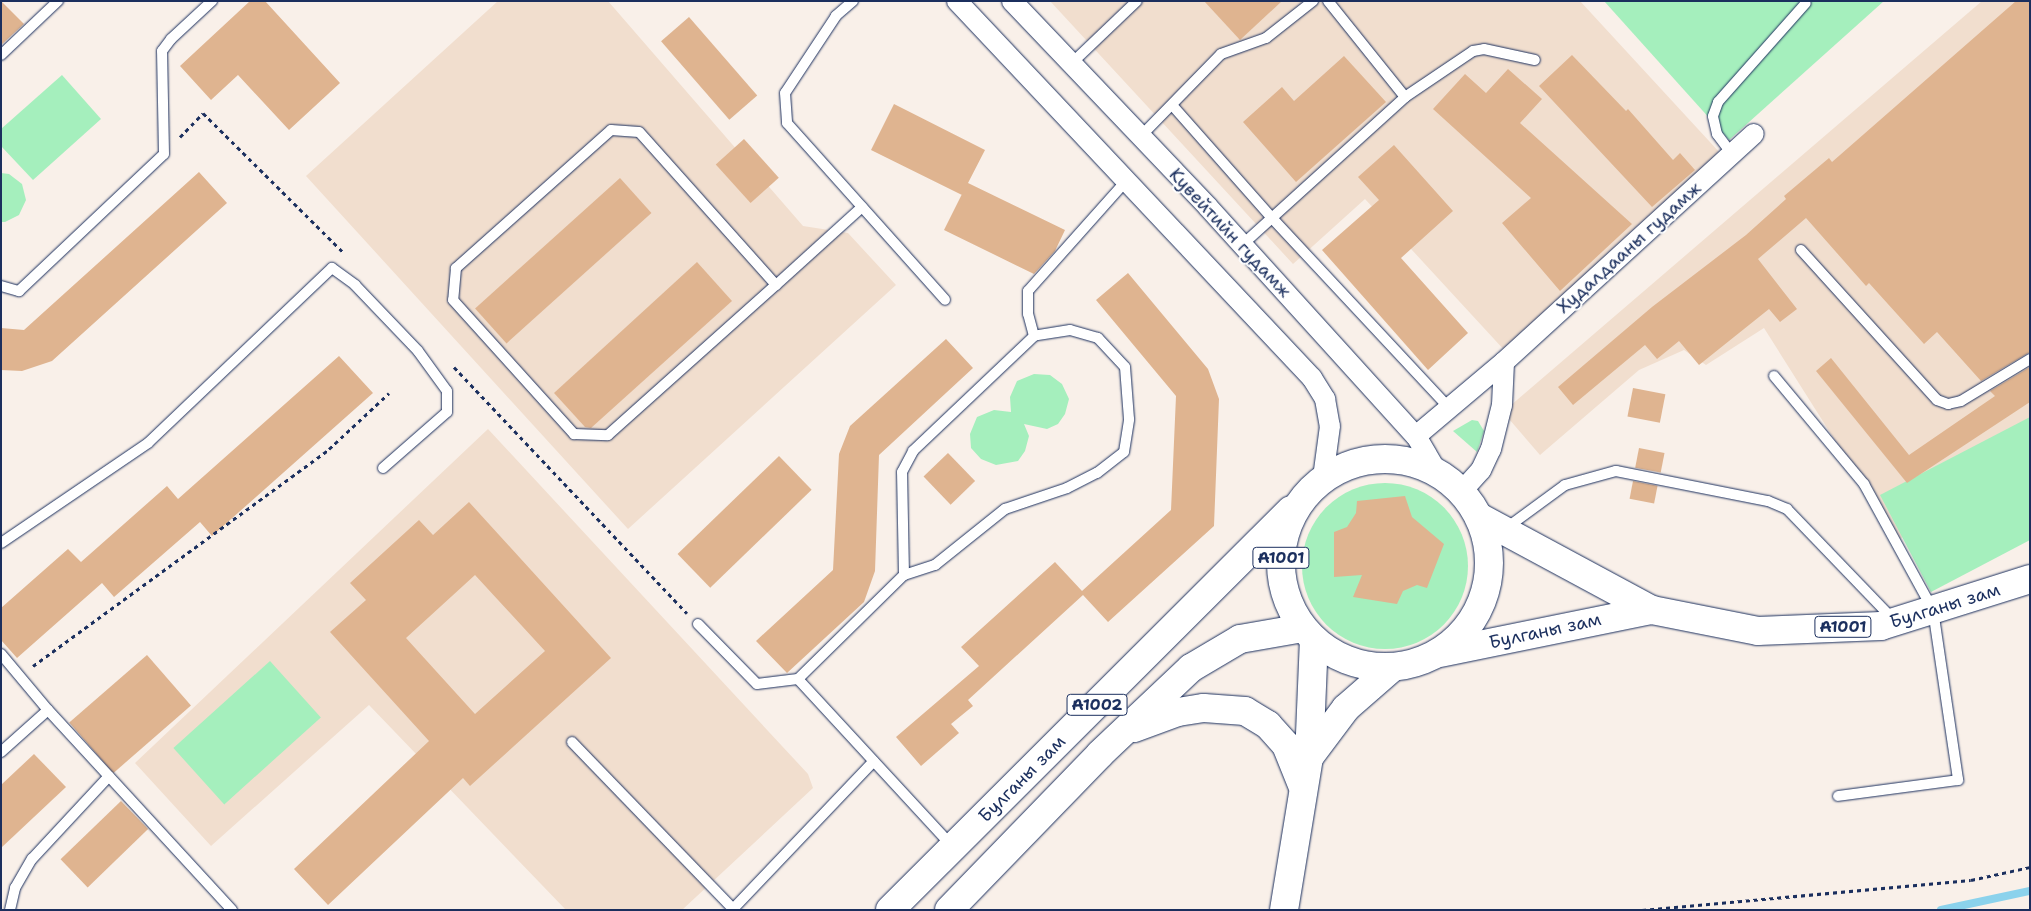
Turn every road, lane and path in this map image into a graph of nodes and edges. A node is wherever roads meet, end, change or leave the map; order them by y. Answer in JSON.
{"nodes":[{"id":1,"x":58,"y":1,"type":"edge"},
{"id":2,"x":212,"y":1,"type":"edge"},
{"id":3,"x":853,"y":1,"type":"edge"},
{"id":4,"x":957,"y":1,"type":"edge"},
{"id":5,"x":1012,"y":1,"type":"edge"},
{"id":6,"x":1137,"y":1,"type":"edge"},
{"id":7,"x":1313,"y":1,"type":"edge"},
{"id":8,"x":1328,"y":1,"type":"edge"},
{"id":9,"x":1806,"y":4,"type":"dead end"},
{"id":10,"x":1,"y":55,"type":"edge"},
{"id":11,"x":1535,"y":60,"type":"dead end"},
{"id":12,"x":1071,"y":64,"type":"junction"},
{"id":13,"x":1405,"y":97,"type":"junction"},
{"id":14,"x":1172,"y":104,"type":"junction"},
{"id":15,"x":1754,"y":134,"type":"dead end"},
{"id":16,"x":1140,"y":137,"type":"junction"},
{"id":17,"x":1732,"y":154,"type":"junction"},
{"id":18,"x":1126,"y":181,"type":"junction"},
{"id":19,"x":862,"y":207,"type":"junction"},
{"id":20,"x":1272,"y":218,"type":"junction"},
{"id":21,"x":1242,"y":245,"type":"junction"},
{"id":22,"x":1801,"y":250,"type":"dead end"},
{"id":23,"x":776,"y":285,"type":"junction"},
{"id":24,"x":1,"y":286,"type":"edge"},
{"id":25,"x":945,"y":300,"type":"dead end"},
{"id":26,"x":1034,"y":336,"type":"junction"},
{"id":27,"x":2030,"y":359,"type":"edge"},
{"id":28,"x":1504,"y":362,"type":"junction"},
{"id":29,"x":1774,"y":376,"type":"dead end"},
{"id":30,"x":388,"y":393,"type":"dead end"},
{"id":31,"x":1448,"y":407,"type":"junction"},
{"id":32,"x":1416,"y":436,"type":"junction"},
{"id":33,"x":383,"y":468,"type":"dead end"},
{"id":34,"x":1437,"y":472,"type":"junction"},
{"id":35,"x":1323,"y":478,"type":"junction"},
{"id":36,"x":1462,"y":492,"type":"junction"},
{"id":37,"x":1302,"y":499,"type":"junction"},
{"id":38,"x":1479,"y":517,"type":"junction"},
{"id":39,"x":1504,"y":530,"type":"junction"},
{"id":40,"x":1,"y":543,"type":"edge"},
{"id":41,"x":904,"y":575,"type":"junction"},
{"id":42,"x":2030,"y":579,"type":"edge"},
{"id":43,"x":1652,"y":610,"type":"junction"},
{"id":44,"x":1933,"y":610,"type":"junction"},
{"id":45,"x":1895,"y":621,"type":"junction"},
{"id":46,"x":698,"y":624,"type":"dead end"},
{"id":47,"x":1309,"y":634,"type":"junction"},
{"id":48,"x":1438,"y":653,"type":"junction"},
{"id":49,"x":1,"y":654,"type":"edge"},
{"id":50,"x":1393,"y":667,"type":"junction"},
{"id":51,"x":18,"y":677,"type":"junction"},
{"id":52,"x":798,"y":680,"type":"junction"},
{"id":53,"x":48,"y":710,"type":"junction"},
{"id":54,"x":1121,"y":734,"type":"junction"},
{"id":55,"x":572,"y":742,"type":"dead end"},
{"id":56,"x":1,"y":752,"type":"edge"},
{"id":57,"x":1309,"y":758,"type":"junction"},
{"id":58,"x":874,"y":761,"type":"junction"},
{"id":59,"x":109,"y":776,"type":"junction"},
{"id":60,"x":1302,"y":785,"type":"junction"},
{"id":61,"x":1838,"y":796,"type":"dead end"},
{"id":62,"x":954,"y":848,"type":"junction"},
{"id":63,"x":2030,"y":867,"type":"edge"},
{"id":64,"x":733,"y":909,"type":"edge"},
{"id":65,"x":10,"y":910,"type":"edge"},
{"id":66,"x":232,"y":910,"type":"edge"},
{"id":67,"x":890,"y":910,"type":"edge"},
{"id":68,"x":949,"y":910,"type":"edge"},
{"id":69,"x":1284,"y":910,"type":"edge"},
{"id":70,"x":1642,"y":910,"type":"edge"}],
"edges":[{"from":1,"to":10,"type":"lane"},
{"from":2,"to":24,"type":"lane"},
{"from":3,"to":19,"type":"lane"},
{"from":4,"to":18,"type":"street"},
{"from":5,"to":12,"type":"street","name":"Кувейтийн гудамж"},
{"from":6,"to":12,"type":"lane"},
{"from":7,"to":14,"type":"lane"},
{"from":8,"to":13,"type":"lane"},
{"from":9,"to":17,"type":"lane"},
{"from":11,"to":13,"type":"lane"},
{"from":12,"to":16,"type":"street","name":"Кувейтийн гудамж"},
{"from":13,"to":20,"type":"lane"},
{"from":14,"to":16,"type":"lane"},
{"from":14,"to":20,"type":"lane"},
{"from":15,"to":17,"type":"street","name":"Худалдааны гудамж"},
{"from":16,"to":21,"type":"street","name":"Кувейтийн гудамж"},
{"from":17,"to":28,"type":"street","name":"Худалдааны гудамж"},
{"from":18,"to":26,"type":"lane"},
{"from":18,"to":35,"type":"street"},
{"from":19,"to":23,"type":"lane"},
{"from":19,"to":25,"type":"lane"},
{"from":20,"to":21,"type":"lane"},
{"from":20,"to":31,"type":"lane"},
{"from":21,"to":32,"type":"street","name":"Кувейтийн гудамж"},
{"from":22,"to":27,"type":"lane"},
{"from":23,"to":23,"type":"lane"},
{"from":26,"to":41,"type":"lane"},
{"from":26,"to":41,"type":"lane"},
{"from":28,"to":31,"type":"street","name":"Худалдааны гудамж"},
{"from":28,"to":36,"type":"street"},
{"from":29,"to":44,"type":"lane"},
{"from":30,"to":51,"type":"path"},
{"from":31,"to":32,"type":"street","name":"Худалдааны гудамж"},
{"from":32,"to":34,"type":"street","name":"Кувейтийн гудамж"},
{"from":33,"to":40,"type":"lane"},
{"from":34,"to":35,"type":"main road","number":"A1001"},
{"from":34,"to":36,"type":"main road","number":"A1001"},
{"from":35,"to":37,"type":"main road","number":"A1001"},
{"from":36,"to":38,"type":"main road","number":"A1001"},
{"from":37,"to":47,"type":"main road","number":"A1001"},
{"from":37,"to":62,"type":"main road","name":"Булганы зам","number":"A1002"},
{"from":38,"to":39,"type":"main road","name":"Булганы зам","number":"A1001"},
{"from":38,"to":48,"type":"main road","number":"A1001"},
{"from":39,"to":43,"type":"main road","name":"Булганы зам","number":"A1001"},
{"from":39,"to":45,"type":"lane"},
{"from":41,"to":52,"type":"lane"},
{"from":42,"to":44,"type":"main road","name":"Булганы зам","number":"A1001"},
{"from":43,"to":45,"type":"main road","name":"Булганы зам","number":"A1001"},
{"from":43,"to":48,"type":"main road","name":"Булганы зам","number":"A1001"},
{"from":44,"to":45,"type":"main road","name":"Булганы зам","number":"A1001"},
{"from":44,"to":61,"type":"lane"},
{"from":46,"to":52,"type":"lane"},
{"from":47,"to":50,"type":"main road","number":"A1001"},
{"from":47,"to":54,"type":"main road","number":"A1002"},
{"from":47,"to":57,"type":"main road"},
{"from":48,"to":50,"type":"main road","number":"A1001"},
{"from":49,"to":51,"type":"lane"},
{"from":50,"to":57,"type":"main road"},
{"from":51,"to":53,"type":"lane"},
{"from":52,"to":58,"type":"lane"},
{"from":53,"to":56,"type":"lane"},
{"from":53,"to":59,"type":"lane"},
{"from":54,"to":60,"type":"main road"},
{"from":54,"to":68,"type":"main road","number":"A1002"},
{"from":55,"to":64,"type":"lane"},
{"from":57,"to":60,"type":"main road"},
{"from":58,"to":62,"type":"lane"},
{"from":58,"to":64,"type":"lane"},
{"from":59,"to":65,"type":"lane"},
{"from":59,"to":66,"type":"lane"},
{"from":60,"to":69,"type":"main road"},
{"from":62,"to":67,"type":"main road","name":"Булганы зам","number":"A1002"},
{"from":63,"to":70,"type":"path"}]}
